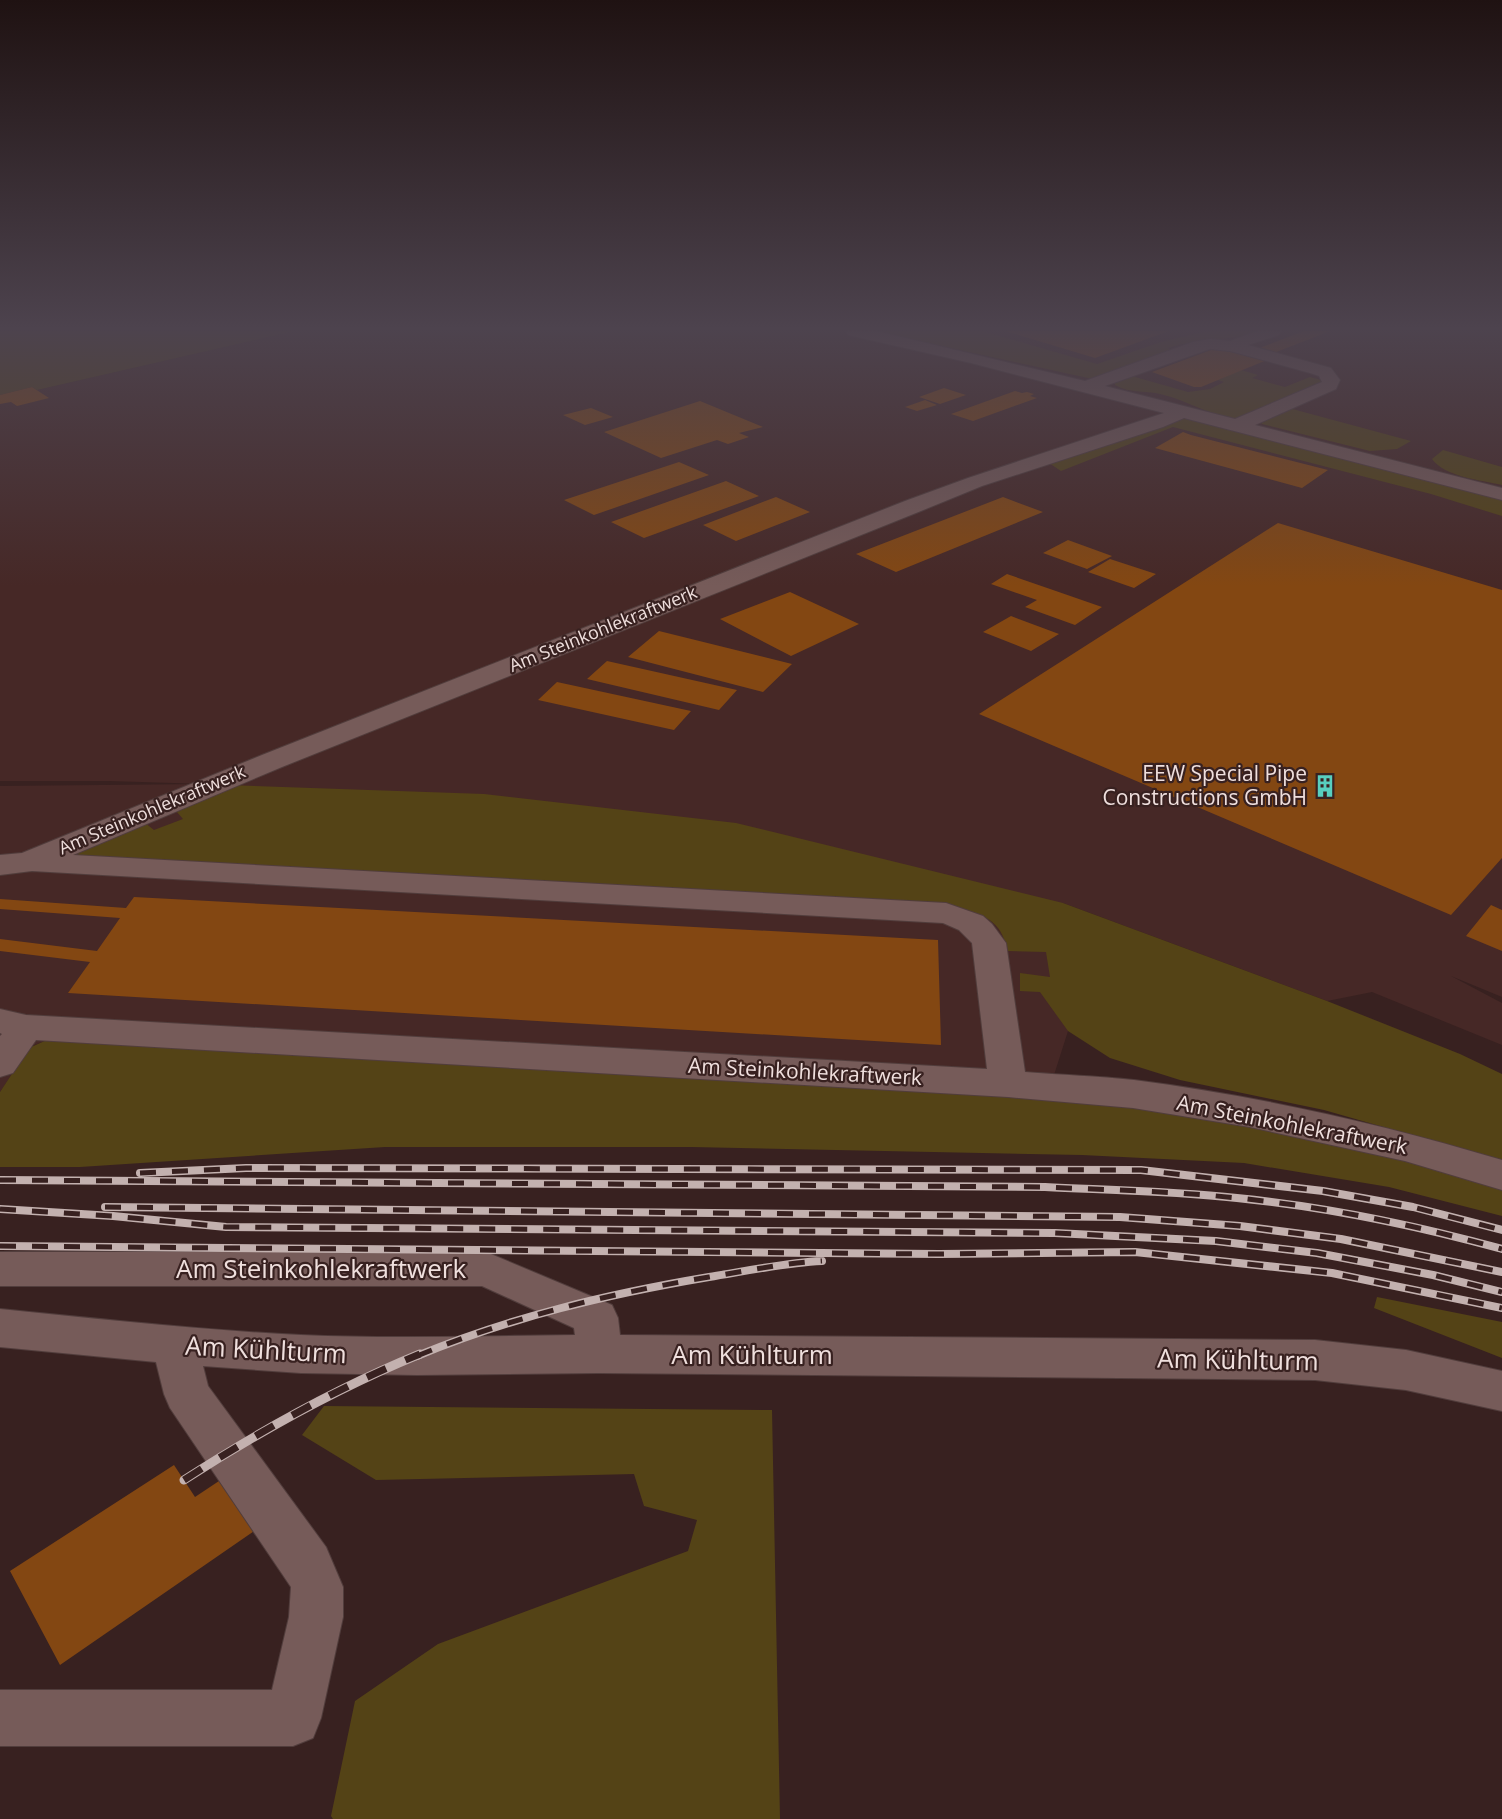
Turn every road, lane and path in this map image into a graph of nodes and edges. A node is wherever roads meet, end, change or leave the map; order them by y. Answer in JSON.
{"nodes":[{"id":1,"x":1172,"y":416,"type":"edge"},
{"id":2,"x":1203,"y":416,"type":"edge"},
{"id":3,"x":1259,"y":416,"type":"edge"},
{"id":4,"x":1238,"y":425,"type":"junction"},
{"id":5,"x":1502,"y":494,"type":"edge"},
{"id":6,"x":14,"y":863,"type":"edge"},
{"id":7,"x":13,"y":1024,"type":"edge"},
{"id":8,"x":0,"y":1064,"type":"edge"},
{"id":9,"x":1008,"y":1084,"type":"junction"},
{"id":10,"x":1502,"y":1175,"type":"edge"},
{"id":11,"x":0,"y":1269,"type":"edge"},
{"id":12,"x":0,"y":1328,"type":"edge"},
{"id":13,"x":174,"y":1345,"type":"junction"},
{"id":14,"x":599,"y":1354,"type":"junction"},
{"id":15,"x":1502,"y":1391,"type":"edge"},
{"id":16,"x":0,"y":1718,"type":"edge"}],
"edges":[{"from":1,"to":6,"type":"street","name":"Am Steinkohlekraftwerk"},
{"from":2,"to":4,"type":"street"},
{"from":3,"to":4,"type":"street"},
{"from":4,"to":5,"type":"street"},
{"from":6,"to":9,"type":"street","name":"Am Steinkohlekraftwerk"},
{"from":7,"to":8,"type":"street","name":"Am Steinkohlekraftwerk"},
{"from":7,"to":9,"type":"street","name":"Am Steinkohlekraftwerk"},
{"from":9,"to":10,"type":"street","name":"Am Steinkohlekraftwerk"},
{"from":11,"to":14,"type":"street","name":"Am Steinkohlekraftwerk"},
{"from":12,"to":13,"type":"street","name":"Am Kühlturm"},
{"from":13,"to":14,"type":"street","name":"Am Kühlturm"},
{"from":13,"to":16,"type":"street"},
{"from":14,"to":15,"type":"street","name":"Am Kühlturm"}]}
